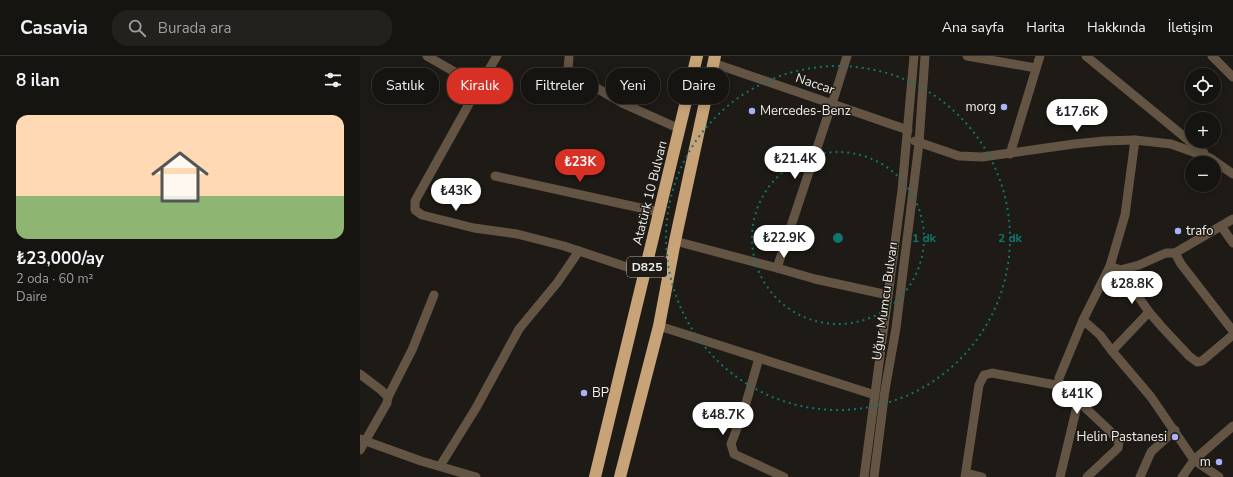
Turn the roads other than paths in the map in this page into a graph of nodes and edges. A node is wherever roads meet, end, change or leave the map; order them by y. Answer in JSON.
{"nodes":[{"id":1,"x":427,"y":56,"type":"edge"},
{"id":2,"x":498,"y":56,"type":"edge"},
{"id":3,"x":697,"y":56,"type":"edge"},
{"id":4,"x":847,"y":56,"type":"edge"},
{"id":5,"x":914,"y":56,"type":"edge"},
{"id":6,"x":925,"y":56,"type":"edge"},
{"id":7,"x":967,"y":56,"type":"edge"},
{"id":8,"x":1040,"y":56,"type":"edge"},
{"id":9,"x":1086,"y":56,"type":"edge"},
{"id":10,"x":1212,"y":56,"type":"edge"},
{"id":11,"x":569,"y":58,"type":"dead end"},
{"id":12,"x":714,"y":60,"type":"edge"},
{"id":13,"x":448,"y":68,"type":"edge"},
{"id":14,"x":490,"y":68,"type":"edge"},
{"id":15,"x":1036,"y":68,"type":"junction"},
{"id":16,"x":1233,"y":77,"type":"edge"},
{"id":17,"x":469,"y":104,"type":"edge"},
{"id":18,"x":832,"y":104,"type":"junction"},
{"id":19,"x":680,"y":129,"type":"junction"},
{"id":20,"x":908,"y":134,"type":"junction"},
{"id":21,"x":1135,"y":140,"type":"junction"},
{"id":22,"x":919,"y":143,"type":"junction"},
{"id":23,"x":1010,"y":154,"type":"junction"},
{"id":24,"x":1204,"y":156,"type":"edge"},
{"id":25,"x":1208,"y":156,"type":"edge"},
{"id":26,"x":1221,"y":166,"type":"edge"},
{"id":27,"x":1233,"y":174,"type":"edge"},
{"id":28,"x":495,"y":176,"type":"dead end"},
{"id":29,"x":659,"y":212,"type":"junction"},
{"id":30,"x":1233,"y":219,"type":"edge"},
{"id":31,"x":1221,"y":226,"type":"junction"},
{"id":32,"x":675,"y":241,"type":"junction"},
{"id":33,"x":1233,"y":242,"type":"edge"},
{"id":34,"x":579,"y":251,"type":"junction"},
{"id":35,"x":1175,"y":253,"type":"junction"},
{"id":36,"x":1110,"y":266,"type":"junction"},
{"id":37,"x":777,"y":268,"type":"junction"},
{"id":38,"x":1120,"y":270,"type":"junction"},
{"id":39,"x":645,"y":273,"type":"junction"},
{"id":40,"x":434,"y":295,"type":"dead end"},
{"id":41,"x":888,"y":295,"type":"junction"},
{"id":42,"x":1149,"y":312,"type":"junction"},
{"id":43,"x":1083,"y":320,"type":"junction"},
{"id":44,"x":659,"y":326,"type":"junction"},
{"id":45,"x":1233,"y":331,"type":"edge"},
{"id":46,"x":1233,"y":335,"type":"edge"},
{"id":47,"x":1112,"y":351,"type":"junction"},
{"id":48,"x":758,"y":358,"type":"junction"},
{"id":49,"x":360,"y":374,"type":"edge"},
{"id":50,"x":1059,"y":383,"type":"junction"},
{"id":51,"x":875,"y":395,"type":"junction"},
{"id":52,"x":388,"y":397,"type":"junction"},
{"id":53,"x":1078,"y":402,"type":"junction"},
{"id":54,"x":1233,"y":426,"type":"edge"},
{"id":55,"x":1175,"y":430,"type":"junction"},
{"id":56,"x":363,"y":440,"type":"edge"},
{"id":57,"x":360,"y":450,"type":"edge"},
{"id":58,"x":1194,"y":460,"type":"junction"},
{"id":59,"x":440,"y":466,"type":"junction"},
{"id":60,"x":965,"y":475,"type":"edge"},
{"id":61,"x":476,"y":477,"type":"edge"},
{"id":62,"x":596,"y":477,"type":"edge"},
{"id":63,"x":620,"y":477,"type":"edge"},
{"id":64,"x":784,"y":477,"type":"edge"},
{"id":65,"x":864,"y":477,"type":"edge"},
{"id":66,"x":874,"y":477,"type":"edge"},
{"id":67,"x":982,"y":477,"type":"edge"},
{"id":68,"x":1060,"y":477,"type":"edge"},
{"id":69,"x":1087,"y":477,"type":"edge"},
{"id":70,"x":1140,"y":477,"type":"edge"},
{"id":71,"x":1182,"y":477,"type":"edge"},
{"id":72,"x":1219,"y":477,"type":"edge"}],
"edges":[{"from":1,"to":13,"type":"street"},
{"from":2,"to":14,"type":"street"},
{"from":3,"to":19,"type":"highway","name":"Atatürk 10 Bulvarı","number":"D825"},
{"from":4,"to":18,"type":"street"},
{"from":5,"to":20,"type":"street","name":"Uğur Mumcu Bulvarı"},
{"from":6,"to":22,"type":"street","name":"Uğur Mumcu Bulvarı"},
{"from":7,"to":15,"type":"street"},
{"from":8,"to":15,"type":"street"},
{"from":9,"to":25,"type":"street"},
{"from":10,"to":16,"type":"street"},
{"from":11,"to":19,"type":"street"},
{"from":12,"to":18,"type":"street","name":"Naccar"},
{"from":12,"to":32,"type":"highway","number":"D825"},
{"from":15,"to":23,"type":"street"},
{"from":17,"to":34,"type":"street"},
{"from":18,"to":20,"type":"street","name":"Naccar"},
{"from":18,"to":37,"type":"street"},
{"from":19,"to":29,"type":"highway","name":"Atatürk 10 Bulvarı","number":"D825"},
{"from":20,"to":22,"type":"street","name":"Naccar"},
{"from":20,"to":41,"type":"street","name":"Uğur Mumcu Bulvarı"},
{"from":21,"to":23,"type":"street","name":"Naccar"},
{"from":21,"to":24,"type":"street","name":"Naccar"},
{"from":21,"to":36,"type":"street"},
{"from":22,"to":23,"type":"street","name":"Naccar"},
{"from":22,"to":66,"type":"street","name":"Uğur Mumcu Bulvarı"},
{"from":26,"to":27,"type":"street"},
{"from":28,"to":29,"type":"street"},
{"from":29,"to":39,"type":"highway","name":"Atatürk 10 Bulvarı","number":"D825"},
{"from":30,"to":31,"type":"street"},
{"from":31,"to":33,"type":"street"},
{"from":31,"to":35,"type":"street"},
{"from":32,"to":37,"type":"street"},
{"from":32,"to":44,"type":"highway","number":"D825"},
{"from":34,"to":39,"type":"street"},
{"from":34,"to":59,"type":"street"},
{"from":35,"to":38,"type":"street"},
{"from":35,"to":45,"type":"street"},
{"from":36,"to":38,"type":"street"},
{"from":36,"to":43,"type":"street"},
{"from":37,"to":41,"type":"street"},
{"from":38,"to":42,"type":"street"},
{"from":39,"to":62,"type":"highway","name":"Atatürk 10 Bulvarı","number":"D825"},
{"from":40,"to":52,"type":"street"},
{"from":41,"to":51,"type":"street","name":"Uğur Mumcu Bulvarı"},
{"from":42,"to":46,"type":"street"},
{"from":42,"to":47,"type":"street"},
{"from":43,"to":47,"type":"street"},
{"from":43,"to":50,"type":"street"},
{"from":44,"to":48,"type":"street"},
{"from":44,"to":63,"type":"highway","number":"D825"},
{"from":47,"to":55,"type":"street"},
{"from":48,"to":51,"type":"street"},
{"from":48,"to":64,"type":"street"},
{"from":49,"to":52,"type":"street"},
{"from":50,"to":53,"type":"street"},
{"from":50,"to":60,"type":"street"},
{"from":51,"to":65,"type":"street","name":"Uğur Mumcu Bulvarı"},
{"from":52,"to":56,"type":"street"},
{"from":53,"to":68,"type":"street"},
{"from":53,"to":69,"type":"street"},
{"from":54,"to":58,"type":"street"},
{"from":55,"to":58,"type":"street"},
{"from":55,"to":70,"type":"street"},
{"from":56,"to":57,"type":"street"},
{"from":56,"to":59,"type":"street"},
{"from":58,"to":71,"type":"street"},
{"from":58,"to":72,"type":"street"},
{"from":59,"to":61,"type":"street"},
{"from":60,"to":67,"type":"street"}]}
